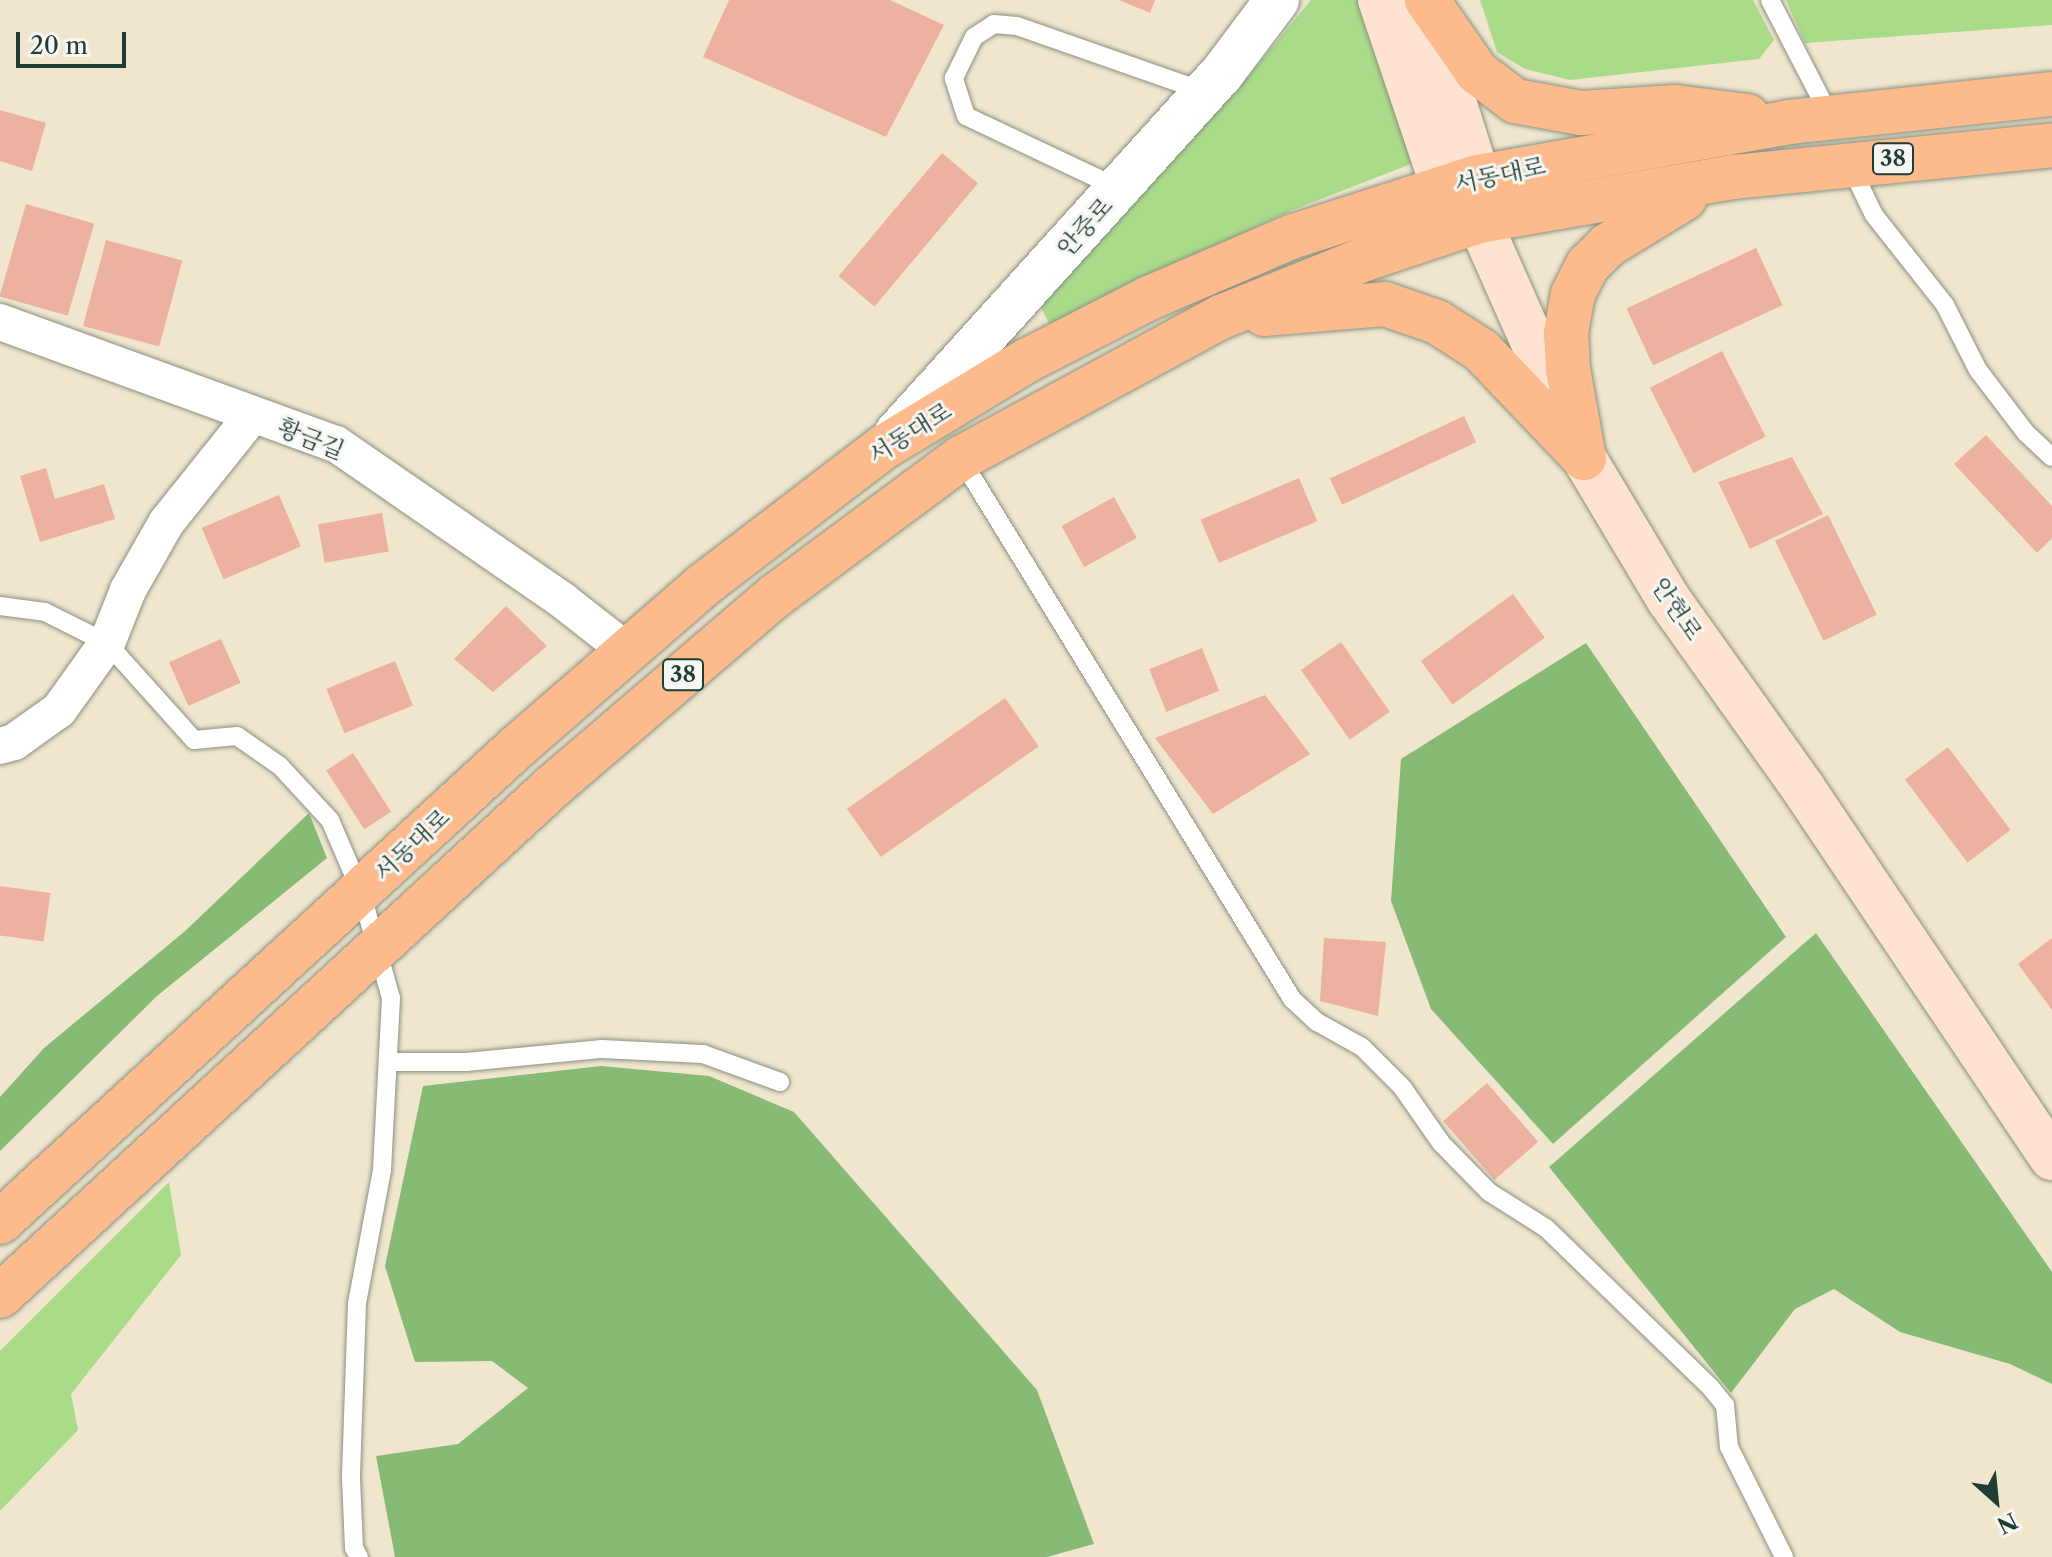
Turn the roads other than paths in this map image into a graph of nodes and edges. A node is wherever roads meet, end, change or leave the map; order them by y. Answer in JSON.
{"nodes":[{"id":1,"x":1277,"y":0,"type":"edge"},
{"id":2,"x":1380,"y":0,"type":"edge"},
{"id":3,"x":1425,"y":0,"type":"edge"},
{"id":4,"x":1770,"y":0,"type":"edge"},
{"id":5,"x":1205,"y":92,"type":"junction"},
{"id":6,"x":2052,"y":94,"type":"edge"},
{"id":7,"x":1810,"y":119,"type":"junction"},
{"id":8,"x":2052,"y":145,"type":"edge"},
{"id":9,"x":1848,"y":162,"type":"junction"},
{"id":10,"x":1734,"y":177,"type":"junction"},
{"id":11,"x":1461,"y":182,"type":"junction"},
{"id":12,"x":1119,"y":189,"type":"junction"},
{"id":13,"x":1479,"y":221,"type":"junction"},
{"id":14,"x":1221,"y":317,"type":"junction"},
{"id":15,"x":0,"y":322,"type":"edge"},
{"id":16,"x":251,"y":417,"type":"junction"},
{"id":17,"x":884,"y":447,"type":"junction"},
{"id":18,"x":2052,"y":457,"type":"edge"},
{"id":19,"x":961,"y":458,"type":"junction"},
{"id":20,"x":1584,"y":458,"type":"junction"},
{"id":21,"x":0,"y":606,"type":"edge"},
{"id":22,"x":107,"y":643,"type":"junction"},
{"id":23,"x":626,"y":650,"type":"junction"},
{"id":24,"x":0,"y":746,"type":"edge"},
{"id":25,"x":361,"y":892,"type":"junction"},
{"id":26,"x":373,"y":947,"type":"junction"},
{"id":27,"x":390,"y":1062,"type":"junction"},
{"id":28,"x":780,"y":1082,"type":"dead end"},
{"id":29,"x":2049,"y":1148,"type":"edge"},
{"id":30,"x":0,"y":1222,"type":"edge"},
{"id":31,"x":0,"y":1296,"type":"edge"},
{"id":32,"x":359,"y":1557,"type":"edge"},
{"id":33,"x":1784,"y":1557,"type":"edge"}],
"edges":[{"from":1,"to":5,"type":"street","name":"안중로"},
{"from":2,"to":11,"type":"main road"},
{"from":3,"to":7,"type":"main road"},
{"from":3,"to":11,"type":"main road"},
{"from":4,"to":7,"type":"lane"},
{"from":5,"to":12,"type":"street","name":"안중로"},
{"from":5,"to":12,"type":"lane"},
{"from":6,"to":7,"type":"main road","name":"서동대로","number":"38"},
{"from":7,"to":11,"type":"main road","name":"서동대로","number":"38"},
{"from":8,"to":9,"type":"main road","name":"서동대로","number":"38"},
{"from":9,"to":10,"type":"main road","name":"서동대로","number":"38"},
{"from":9,"to":18,"type":"lane"},
{"from":10,"to":13,"type":"main road","name":"서동대로","number":"38"},
{"from":10,"to":20,"type":"main road"},
{"from":11,"to":13,"type":"main road"},
{"from":11,"to":17,"type":"main road","name":"서동대로","number":"38"},
{"from":12,"to":17,"type":"street","name":"안중로"},
{"from":13,"to":14,"type":"main road","name":"서동대로","number":"38"},
{"from":13,"to":20,"type":"main road","name":"안현로"},
{"from":14,"to":19,"type":"main road","name":"서동대로","number":"38"},
{"from":14,"to":20,"type":"main road"},
{"from":15,"to":16,"type":"street","name":"황금길"},
{"from":16,"to":22,"type":"street"},
{"from":16,"to":23,"type":"street","name":"황금길"},
{"from":17,"to":23,"type":"main road","name":"서동대로","number":"38"},
{"from":19,"to":26,"type":"main road","name":"서동대로","number":"38"},
{"from":19,"to":33,"type":"lane"},
{"from":20,"to":29,"type":"main road","name":"안현로"},
{"from":21,"to":22,"type":"lane"},
{"from":22,"to":24,"type":"street"},
{"from":22,"to":25,"type":"lane"},
{"from":23,"to":25,"type":"main road","name":"서동대로","number":"38"},
{"from":25,"to":26,"type":"lane"},
{"from":25,"to":30,"type":"main road","name":"서동대로","number":"38"},
{"from":26,"to":27,"type":"lane"},
{"from":26,"to":31,"type":"main road","name":"서동대로","number":"38"},
{"from":27,"to":28,"type":"lane"},
{"from":27,"to":32,"type":"lane"}]}
